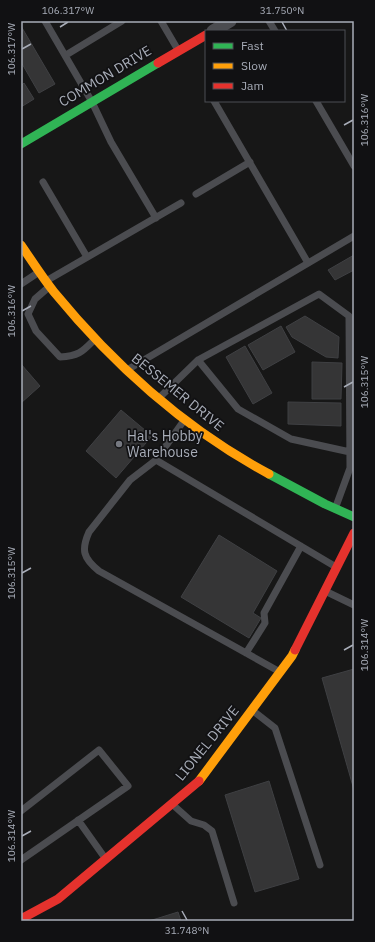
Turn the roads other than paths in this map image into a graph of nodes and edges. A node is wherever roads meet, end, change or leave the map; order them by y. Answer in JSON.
{"nodes":[{"id":1,"x":45,"y":21,"type":"edge"},
{"id":2,"x":122,"y":21,"type":"edge"},
{"id":3,"x":161,"y":21,"type":"edge"},
{"id":4,"x":230,"y":21,"type":"edge"},
{"id":5,"x":269,"y":21,"type":"edge"},
{"id":6,"x":215,"y":30,"type":"edge"},
{"id":7,"x":274,"y":30,"type":"edge"},
{"id":8,"x":205,"y":36,"type":"edge"},
{"id":9,"x":178,"y":51,"type":"junction"},
{"id":10,"x":66,"y":56,"type":"junction"},
{"id":11,"x":92,"y":102,"type":"junction"},
{"id":12,"x":215,"y":102,"type":"edge"},
{"id":13,"x":317,"y":102,"type":"edge"},
{"id":14,"x":21,"y":144,"type":"edge"},
{"id":15,"x":250,"y":162,"type":"junction"},
{"id":16,"x":354,"y":166,"type":"edge"},
{"id":17,"x":43,"y":182,"type":"dead end"},
{"id":18,"x":196,"y":194,"type":"dead end"},
{"id":19,"x":181,"y":203,"type":"dead end"},
{"id":20,"x":156,"y":218,"type":"junction"},
{"id":21,"x":354,"y":236,"type":"edge"},
{"id":22,"x":21,"y":245,"type":"edge"},
{"id":23,"x":87,"y":258,"type":"junction"},
{"id":24,"x":308,"y":263,"type":"junction"},
{"id":25,"x":40,"y":272,"type":"junction"},
{"id":26,"x":48,"y":283,"type":"junction"},
{"id":27,"x":21,"y":284,"type":"edge"},
{"id":28,"x":96,"y":338,"type":"junction"},
{"id":29,"x":198,"y":360,"type":"junction"},
{"id":30,"x":127,"y":370,"type":"junction"},
{"id":31,"x":159,"y":398,"type":"junction"},
{"id":32,"x":185,"y":419,"type":"junction"},
{"id":33,"x":350,"y":452,"type":"junction"},
{"id":34,"x":156,"y":460,"type":"junction"},
{"id":35,"x":335,"y":509,"type":"junction"},
{"id":36,"x":354,"y":517,"type":"edge"},
{"id":37,"x":354,"y":533,"type":"edge"},
{"id":38,"x":301,"y":546,"type":"junction"},
{"id":39,"x":337,"y":568,"type":"junction"},
{"id":40,"x":325,"y":591,"type":"junction"},
{"id":41,"x":354,"y":605,"type":"edge"},
{"id":42,"x":246,"y":653,"type":"junction"},
{"id":43,"x":280,"y":672,"type":"junction"},
{"id":44,"x":252,"y":710,"type":"junction"},
{"id":45,"x":172,"y":804,"type":"junction"},
{"id":46,"x":21,"y":811,"type":"edge"},
{"id":47,"x":78,"y":820,"type":"junction"},
{"id":48,"x":106,"y":859,"type":"junction"},
{"id":49,"x":21,"y":860,"type":"edge"},
{"id":50,"x":320,"y":865,"type":"dead end"},
{"id":51,"x":234,"y":903,"type":"dead end"},
{"id":52,"x":21,"y":919,"type":"edge"}],
"edges":[{"from":1,"to":10,"type":"lane"},
{"from":2,"to":10,"type":"lane"},
{"from":3,"to":9,"type":"lane"},
{"from":4,"to":6,"type":"street"},
{"from":5,"to":7,"type":"lane"},
{"from":8,"to":9,"type":"street","name":"COMMON DRIVE"},
{"from":9,"to":11,"type":"street","name":"COMMON DRIVE"},
{"from":10,"to":11,"type":"lane"},
{"from":11,"to":14,"type":"street","name":"COMMON DRIVE"},
{"from":11,"to":20,"type":"lane"},
{"from":12,"to":15,"type":"lane"},
{"from":13,"to":16,"type":"lane"},
{"from":15,"to":18,"type":"lane"},
{"from":15,"to":24,"type":"lane"},
{"from":17,"to":23,"type":"lane"},
{"from":19,"to":20,"type":"lane"},
{"from":20,"to":23,"type":"lane"},
{"from":21,"to":24,"type":"lane"},
{"from":22,"to":25,"type":"street","name":"BESSEMER DRIVE"},
{"from":23,"to":26,"type":"lane"},
{"from":24,"to":30,"type":"lane"},
{"from":25,"to":26,"type":"street","name":"BESSEMER DRIVE"},
{"from":25,"to":27,"type":"lane"},
{"from":26,"to":28,"type":"street","name":"BESSEMER DRIVE"},
{"from":26,"to":28,"type":"lane"},
{"from":28,"to":30,"type":"street","name":"BESSEMER DRIVE"},
{"from":29,"to":31,"type":"lane"},
{"from":29,"to":33,"type":"lane"},
{"from":29,"to":33,"type":"lane"},
{"from":30,"to":31,"type":"street","name":"BESSEMER DRIVE"},
{"from":31,"to":32,"type":"street","name":"BESSEMER DRIVE"},
{"from":32,"to":34,"type":"lane"},
{"from":32,"to":35,"type":"street","name":"BESSEMER DRIVE"},
{"from":33,"to":35,"type":"lane"},
{"from":34,"to":38,"type":"lane"},
{"from":34,"to":42,"type":"lane"},
{"from":35,"to":36,"type":"street","name":"BESSEMER DRIVE"},
{"from":37,"to":39,"type":"street","name":"LIONEL DRIVE"},
{"from":38,"to":39,"type":"lane"},
{"from":38,"to":42,"type":"lane"},
{"from":39,"to":40,"type":"street","name":"LIONEL DRIVE"},
{"from":40,"to":41,"type":"lane"},
{"from":40,"to":43,"type":"street","name":"LIONEL DRIVE"},
{"from":42,"to":43,"type":"lane"},
{"from":43,"to":44,"type":"street","name":"LIONEL DRIVE"},
{"from":44,"to":45,"type":"street","name":"LIONEL DRIVE"},
{"from":44,"to":50,"type":"lane"},
{"from":45,"to":48,"type":"street","name":"LIONEL DRIVE"},
{"from":45,"to":51,"type":"lane"},
{"from":46,"to":47,"type":"lane"},
{"from":47,"to":48,"type":"lane"},
{"from":47,"to":49,"type":"lane"},
{"from":48,"to":52,"type":"street","name":"LIONEL DRIVE"}]}
